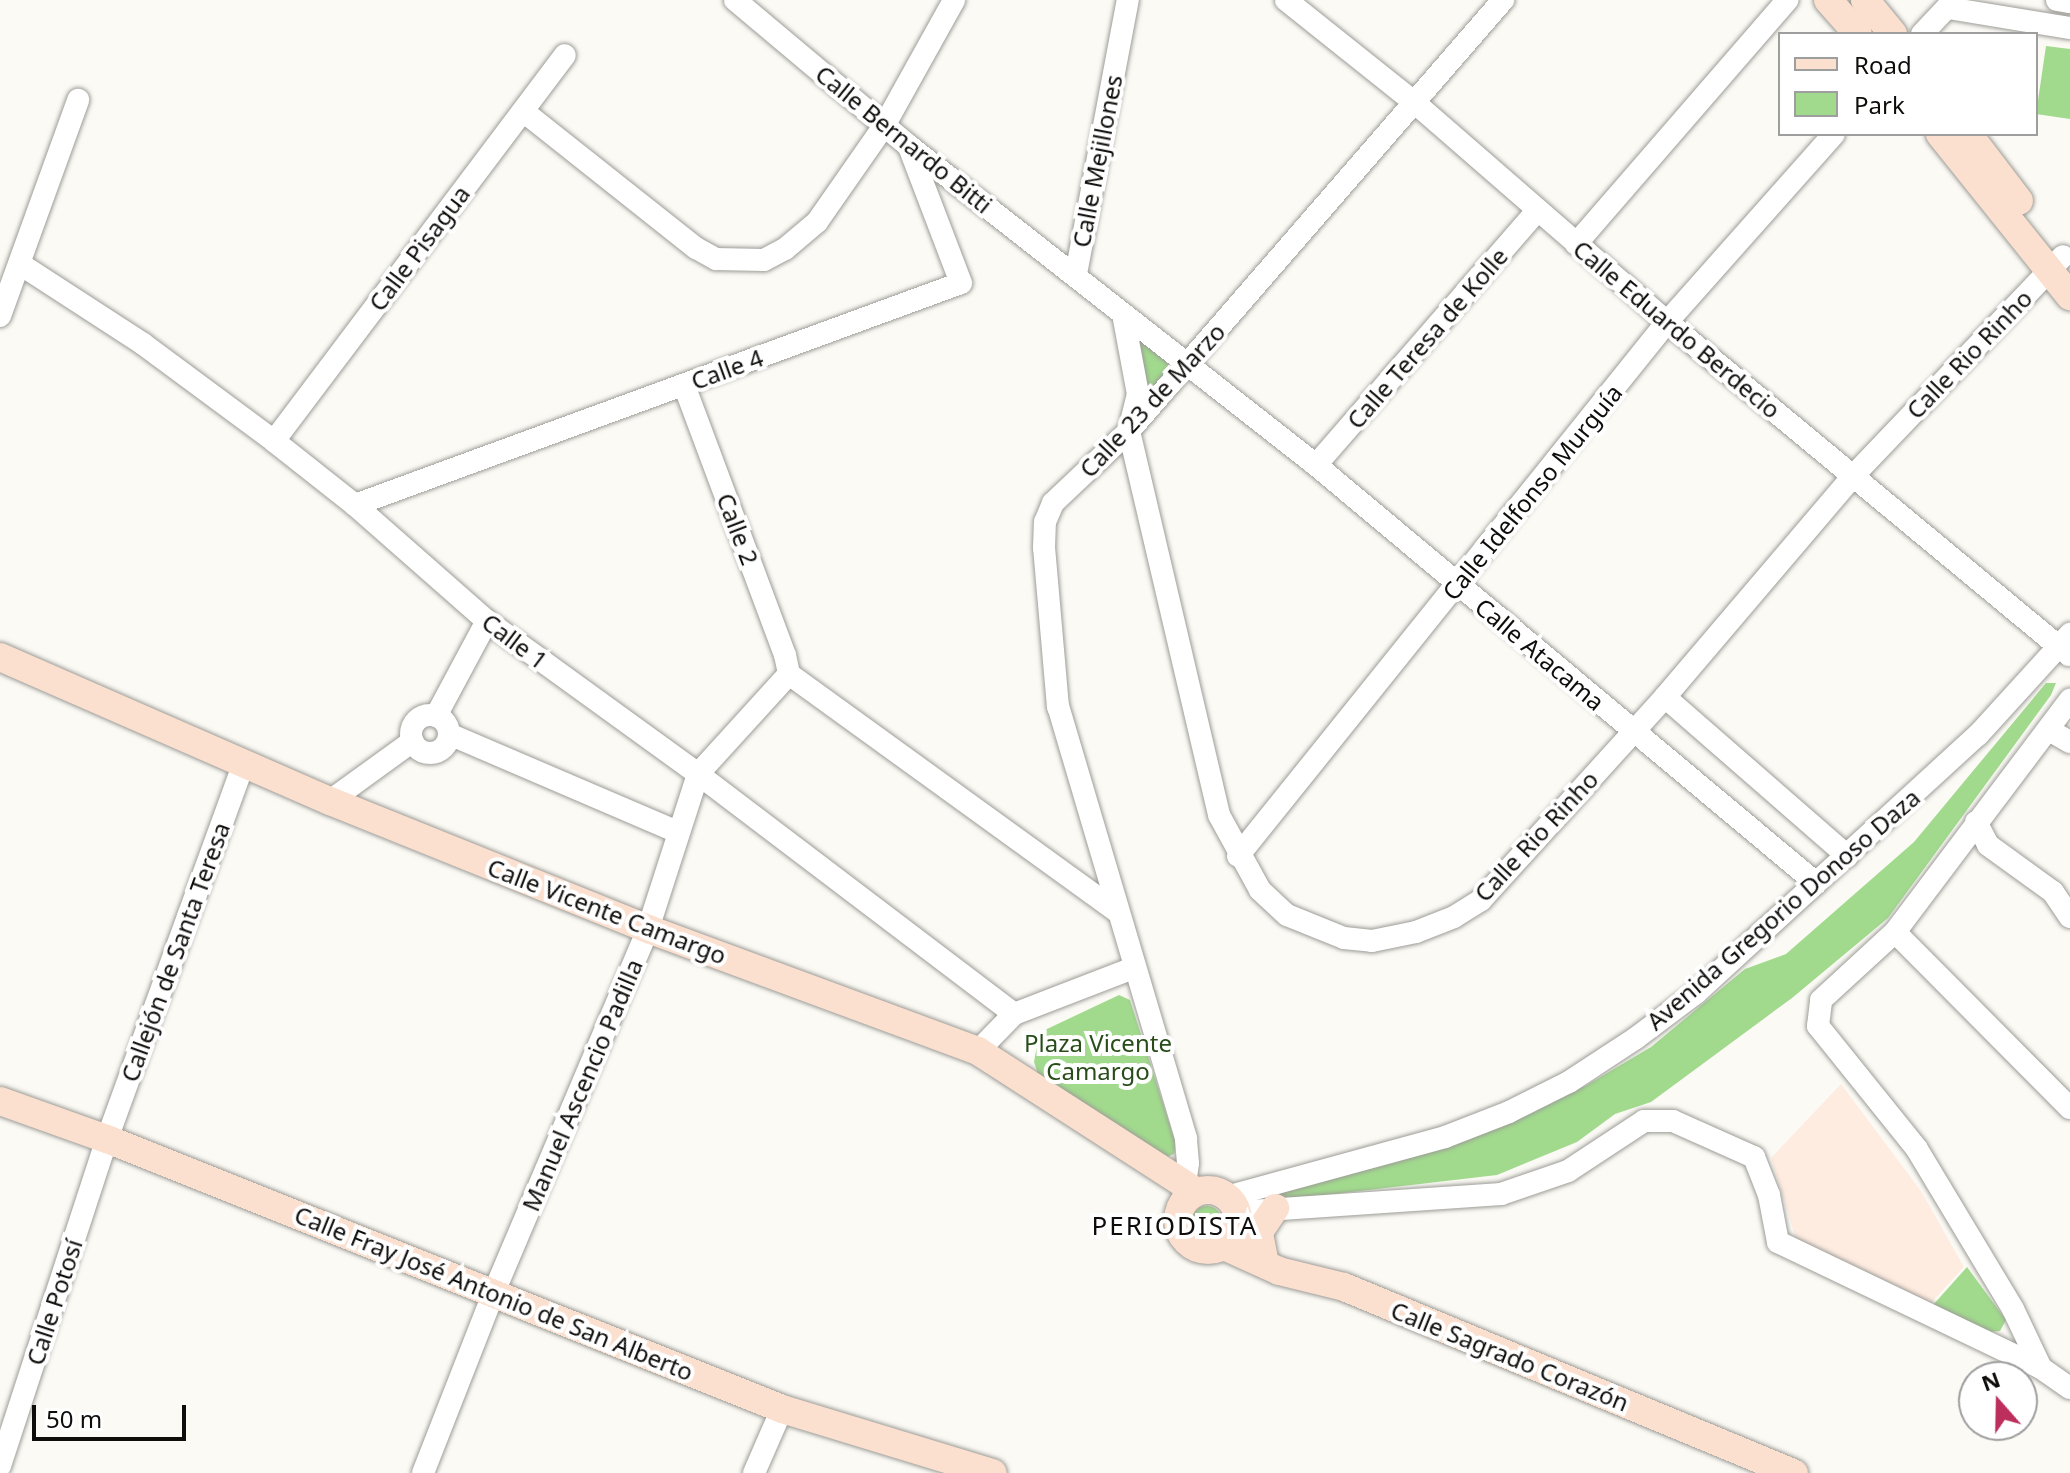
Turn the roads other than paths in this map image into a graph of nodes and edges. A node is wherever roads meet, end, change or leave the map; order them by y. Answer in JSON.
{"nodes":[{"id":1,"x":735,"y":0,"type":"edge"},
{"id":2,"x":954,"y":0,"type":"edge"},
{"id":3,"x":1128,"y":0,"type":"edge"},
{"id":4,"x":1286,"y":0,"type":"edge"},
{"id":5,"x":1503,"y":0,"type":"edge"},
{"id":6,"x":1787,"y":0,"type":"edge"},
{"id":7,"x":1828,"y":0,"type":"edge"},
{"id":8,"x":1865,"y":0,"type":"edge"},
{"id":9,"x":2057,"y":0,"type":"edge"},
{"id":10,"x":2070,"y":2,"type":"edge"},
{"id":11,"x":1951,"y":4,"type":"edge"},
{"id":12,"x":2070,"y":28,"type":"edge"},
{"id":13,"x":1856,"y":32,"type":"edge"},
{"id":14,"x":1891,"y":32,"type":"edge"},
{"id":15,"x":1924,"y":32,"type":"edge"},
{"id":16,"x":565,"y":55,"type":"dead end"},
{"id":17,"x":78,"y":100,"type":"dead end"},
{"id":18,"x":1414,"y":102,"type":"junction"},
{"id":19,"x":523,"y":111,"type":"junction"},
{"id":20,"x":884,"y":126,"type":"junction"},
{"id":21,"x":1832,"y":136,"type":"edge"},
{"id":22,"x":1942,"y":136,"type":"edge"},
{"id":23,"x":1969,"y":136,"type":"edge"},
{"id":24,"x":909,"y":146,"type":"junction"},
{"id":25,"x":1537,"y":211,"type":"junction"},
{"id":26,"x":1576,"y":244,"type":"junction"},
{"id":27,"x":20,"y":264,"type":"junction"},
{"id":28,"x":2061,"y":264,"type":"edge"},
{"id":29,"x":1076,"y":274,"type":"junction"},
{"id":30,"x":2070,"y":296,"type":"edge"},
{"id":31,"x":1123,"y":314,"type":"junction"},
{"id":32,"x":0,"y":316,"type":"edge"},
{"id":33,"x":1667,"y":322,"type":"junction"},
{"id":34,"x":1188,"y":365,"type":"junction"},
{"id":35,"x":684,"y":385,"type":"junction"},
{"id":36,"x":1129,"y":431,"type":"junction"},
{"id":37,"x":274,"y":441,"type":"junction"},
{"id":38,"x":1316,"y":465,"type":"junction"},
{"id":39,"x":1853,"y":476,"type":"junction"},
{"id":40,"x":355,"y":505,"type":"junction"},
{"id":41,"x":1457,"y":586,"type":"junction"},
{"id":42,"x":487,"y":621,"type":"junction"},
{"id":43,"x":2066,"y":645,"type":"edge"},
{"id":44,"x":0,"y":657,"type":"edge"},
{"id":45,"x":789,"y":674,"type":"junction"},
{"id":46,"x":1665,"y":697,"type":"junction"},
{"id":47,"x":2070,"y":700,"type":"edge"},
{"id":48,"x":442,"y":725,"type":"junction"},
{"id":49,"x":2049,"y":730,"type":"junction"},
{"id":50,"x":1634,"y":732,"type":"junction"},
{"id":51,"x":413,"y":741,"type":"junction"},
{"id":52,"x":2070,"y":742,"type":"edge"},
{"id":53,"x":243,"y":765,"type":"junction"},
{"id":54,"x":698,"y":774,"type":"junction"},
{"id":55,"x":330,"y":801,"type":"junction"},
{"id":56,"x":1976,"y":822,"type":"junction"},
{"id":57,"x":678,"y":832,"type":"junction"},
{"id":58,"x":1238,"y":856,"type":"junction"},
{"id":59,"x":1847,"y":856,"type":"junction"},
{"id":60,"x":1816,"y":883,"type":"junction"},
{"id":61,"x":1116,"y":911,"type":"junction"},
{"id":62,"x":2070,"y":917,"type":"edge"},
{"id":63,"x":648,"y":929,"type":"junction"},
{"id":64,"x":1895,"y":932,"type":"junction"},
{"id":65,"x":1133,"y":968,"type":"junction"},
{"id":66,"x":1014,"y":1014,"type":"junction"},
{"id":67,"x":978,"y":1051,"type":"junction"},
{"id":68,"x":0,"y":1101,"type":"edge"},
{"id":69,"x":2070,"y":1108,"type":"edge"},
{"id":70,"x":107,"y":1139,"type":"junction"},
{"id":71,"x":1188,"y":1194,"type":"junction"},
{"id":72,"x":1232,"y":1204,"type":"junction"},
{"id":73,"x":1275,"y":1208,"type":"junction"},
{"id":74,"x":1224,"y":1246,"type":"junction"},
{"id":75,"x":1265,"y":1264,"type":"junction"},
{"id":76,"x":494,"y":1292,"type":"junction"},
{"id":77,"x":2041,"y":1368,"type":"junction"},
{"id":78,"x":2070,"y":1388,"type":"edge"},
{"id":79,"x":782,"y":1409,"type":"junction"},
{"id":80,"x":0,"y":1466,"type":"edge"},
{"id":81,"x":423,"y":1473,"type":"edge"},
{"id":82,"x":754,"y":1473,"type":"edge"},
{"id":83,"x":993,"y":1473,"type":"edge"},
{"id":84,"x":1794,"y":1473,"type":"edge"}],
"edges":[{"from":1,"to":20,"type":"street","name":"Calle Bernardo Bitti"},
{"from":2,"to":20,"type":"street"},
{"from":3,"to":29,"type":"street","name":"Calle Mejillones"},
{"from":4,"to":18,"type":"street","name":"Calle Eduardo Berdecio"},
{"from":5,"to":18,"type":"street","name":"Calle 23 de Marzo"},
{"from":6,"to":26,"type":"street"},
{"from":7,"to":13,"type":"main road"},
{"from":8,"to":14,"type":"main road"},
{"from":9,"to":10,"type":"street"},
{"from":11,"to":12,"type":"street"},
{"from":11,"to":15,"type":"street"},
{"from":16,"to":19,"type":"street","name":"Calle Pisagua"},
{"from":17,"to":27,"type":"street"},
{"from":18,"to":25,"type":"street","name":"Calle Eduardo Berdecio"},
{"from":18,"to":34,"type":"street","name":"Calle 23 de Marzo"},
{"from":19,"to":20,"type":"street"},
{"from":19,"to":37,"type":"street","name":"Calle Pisagua"},
{"from":20,"to":24,"type":"street","name":"Calle Bernardo Bitti"},
{"from":21,"to":33,"type":"street","name":"Calle Idelfonso Murguía"},
{"from":22,"to":28,"type":"main road"},
{"from":23,"to":28,"type":"main road"},
{"from":24,"to":29,"type":"street","name":"Calle Bernardo Bitti"},
{"from":24,"to":35,"type":"street","name":"Calle 4"},
{"from":25,"to":26,"type":"street","name":"Calle Eduardo Berdecio"},
{"from":25,"to":38,"type":"street","name":"Calle Teresa de Kolle"},
{"from":26,"to":33,"type":"street","name":"Calle Eduardo Berdecio"},
{"from":27,"to":32,"type":"street"},
{"from":27,"to":37,"type":"street","name":"Calle 1"},
{"from":28,"to":30,"type":"main road"},
{"from":28,"to":39,"type":"street","name":"Calle Rio Rinho"},
{"from":29,"to":31,"type":"street","name":"Calle Mejillones"},
{"from":31,"to":34,"type":"street","name":"Calle Mejillones"},
{"from":31,"to":36,"type":"street","name":"Calle Rio Rinho"},
{"from":33,"to":39,"type":"street","name":"Calle Eduardo Berdecio"},
{"from":33,"to":41,"type":"street","name":"Calle Idelfonso Murguía"},
{"from":34,"to":36,"type":"street","name":"Calle 23 de Marzo"},
{"from":34,"to":38,"type":"street","name":"Calle Atacama"},
{"from":35,"to":40,"type":"street","name":"Calle 4"},
{"from":35,"to":45,"type":"street","name":"Calle 2"},
{"from":36,"to":58,"type":"street","name":"Calle Rio Rinho"},
{"from":36,"to":61,"type":"street","name":"Calle 23 de Marzo"},
{"from":37,"to":40,"type":"street","name":"Calle 1"},
{"from":38,"to":41,"type":"street","name":"Calle Atacama"},
{"from":39,"to":43,"type":"street","name":"Calle Eduardo Berdecio"},
{"from":39,"to":46,"type":"street","name":"Calle Rio Rinho"},
{"from":40,"to":42,"type":"street","name":"Calle 1"},
{"from":41,"to":50,"type":"street","name":"Calle Atacama"},
{"from":41,"to":58,"type":"street","name":"Calle Idelfonso Murguía"},
{"from":42,"to":48,"type":"street"},
{"from":42,"to":54,"type":"street","name":"Calle 1"},
{"from":43,"to":59,"type":"street","name":"Avenida Gregorio Donoso Daza"},
{"from":44,"to":53,"type":"main road","name":"Calle Vicente Camargo"},
{"from":45,"to":54,"type":"street","name":"Manuel Ascencio Padilla"},
{"from":45,"to":61,"type":"street"},
{"from":46,"to":50,"type":"street","name":"Calle Rio Rinho"},
{"from":46,"to":59,"type":"street"},
{"from":47,"to":49,"type":"street"},
{"from":48,"to":51,"type":"street"},
{"from":48,"to":51,"type":"street"},
{"from":48,"to":57,"type":"street"},
{"from":49,"to":52,"type":"street"},
{"from":49,"to":56,"type":"street"},
{"from":50,"to":58,"type":"street","name":"Calle Rio Rinho"},
{"from":50,"to":60,"type":"street","name":"Calle Atacama"},
{"from":51,"to":55,"type":"street"},
{"from":53,"to":55,"type":"main road","name":"Calle Vicente Camargo"},
{"from":53,"to":70,"type":"street","name":"Callejón de Santa Teresa"},
{"from":54,"to":57,"type":"street","name":"Manuel Ascencio Padilla"},
{"from":54,"to":66,"type":"street","name":"Calle 1"},
{"from":55,"to":63,"type":"main road","name":"Calle Vicente Camargo"},
{"from":56,"to":62,"type":"street"},
{"from":56,"to":64,"type":"street"},
{"from":57,"to":63,"type":"street","name":"Manuel Ascencio Padilla"},
{"from":59,"to":60,"type":"street","name":"Avenida Gregorio Donoso Daza"},
{"from":60,"to":72,"type":"street","name":"Avenida Gregorio Donoso Daza"},
{"from":61,"to":65,"type":"street","name":"Calle 23 de Marzo"},
{"from":63,"to":67,"type":"main road","name":"Calle Vicente Camargo"},
{"from":63,"to":76,"type":"street","name":"Manuel Ascencio Padilla"},
{"from":64,"to":69,"type":"street"},
{"from":64,"to":77,"type":"street"},
{"from":65,"to":66,"type":"street"},
{"from":65,"to":71,"type":"street","name":"Calle 23 de Marzo"},
{"from":66,"to":67,"type":"street"},
{"from":67,"to":71,"type":"main road","name":"Calle Vicente Camargo"},
{"from":68,"to":70,"type":"main road","name":"Calle Fray José Antonio de San Alberto"},
{"from":70,"to":76,"type":"main road","name":"Calle Fray José Antonio de San Alberto"},
{"from":70,"to":80,"type":"street","name":"Calle Potosí"},
{"from":71,"to":72,"type":"main road"},
{"from":71,"to":74,"type":"main road"},
{"from":72,"to":73,"type":"street"},
{"from":72,"to":74,"type":"main road"},
{"from":73,"to":75,"type":"main road"},
{"from":73,"to":77,"type":"street"},
{"from":74,"to":75,"type":"main road","name":"Calle Sagrado Corazón"},
{"from":75,"to":84,"type":"main road","name":"Calle Sagrado Corazón"},
{"from":76,"to":79,"type":"main road","name":"Calle Fray José Antonio de San Alberto"},
{"from":76,"to":81,"type":"street","name":"Manuel Ascencio Padilla"},
{"from":77,"to":78,"type":"street"},
{"from":79,"to":82,"type":"street"},
{"from":79,"to":83,"type":"main road","name":"Calle Fray José Antonio de San Alberto"}]}
